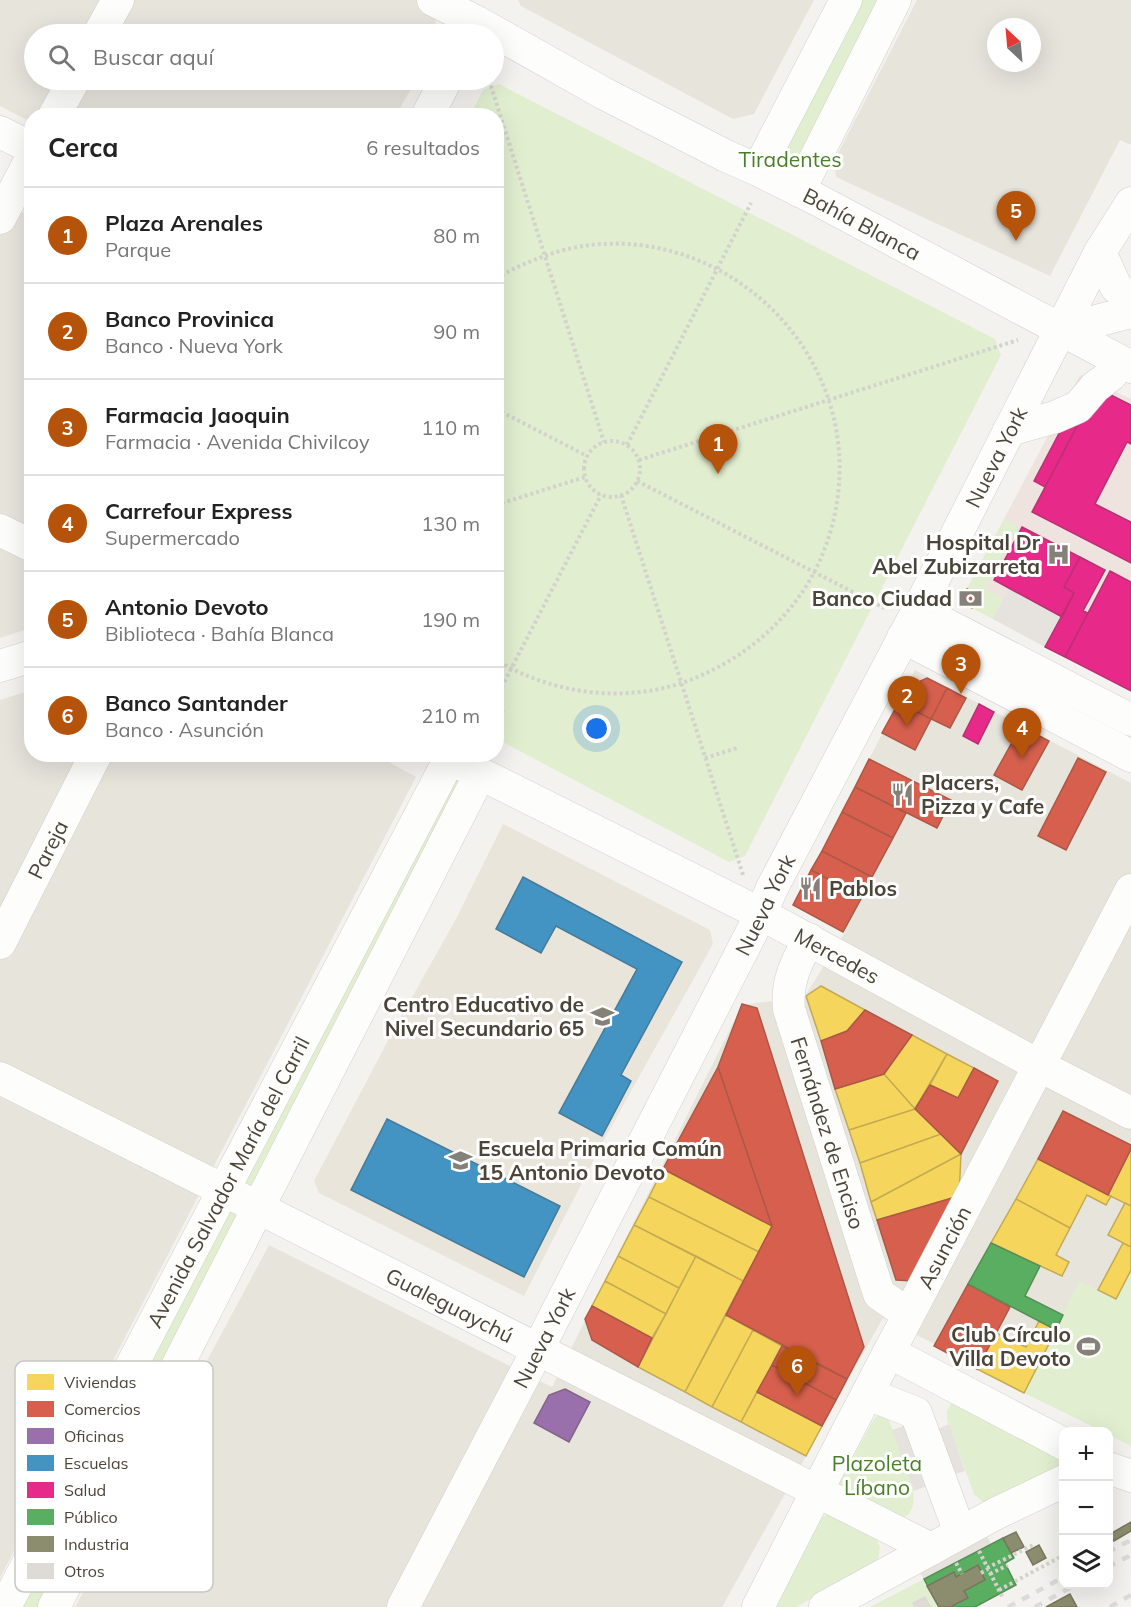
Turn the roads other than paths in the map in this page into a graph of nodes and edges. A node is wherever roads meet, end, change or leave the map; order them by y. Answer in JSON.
{"nodes":[{"id":1,"x":118,"y":0,"type":"edge"},
{"id":2,"x":433,"y":0,"type":"edge"},
{"id":3,"x":846,"y":0,"type":"edge"},
{"id":4,"x":895,"y":0,"type":"edge"},
{"id":5,"x":476,"y":14,"type":"edge"},
{"id":6,"x":105,"y":24,"type":"edge"},
{"id":7,"x":492,"y":24,"type":"edge"},
{"id":8,"x":504,"y":31,"type":"edge"},
{"id":9,"x":68,"y":90,"type":"edge"},
{"id":10,"x":441,"y":90,"type":"edge"},
{"id":11,"x":58,"y":108,"type":"edge"},
{"id":12,"x":431,"y":108,"type":"edge"},
{"id":13,"x":0,"y":132,"type":"edge"},
{"id":14,"x":24,"y":144,"type":"edge"},
{"id":15,"x":758,"y":170,"type":"junction"},
{"id":16,"x":24,"y":173,"type":"edge"},
{"id":17,"x":799,"y":191,"type":"junction"},
{"id":18,"x":11,"y":198,"type":"edge"},
{"id":19,"x":1131,"y":203,"type":"edge"},
{"id":20,"x":1100,"y":252,"type":"junction"},
{"id":21,"x":1131,"y":299,"type":"edge"},
{"id":22,"x":1131,"y":312,"type":"edge"},
{"id":23,"x":1062,"y":330,"type":"junction"},
{"id":24,"x":1126,"y":365,"type":"edge"},
{"id":25,"x":1009,"y":430,"type":"junction"},
{"id":26,"x":0,"y":530,"type":"edge"},
{"id":27,"x":24,"y":542,"type":"edge"},
{"id":28,"x":918,"y":610,"type":"junction"},
{"id":29,"x":903,"y":637,"type":"junction"},
{"id":30,"x":24,"y":658,"type":"edge"},
{"id":31,"x":0,"y":666,"type":"edge"},
{"id":32,"x":1131,"y":720,"type":"edge"},
{"id":33,"x":1131,"y":756,"type":"edge"},
{"id":34,"x":92,"y":762,"type":"edge"},
{"id":35,"x":444,"y":762,"type":"edge"},
{"id":36,"x":458,"y":762,"type":"edge"},
{"id":37,"x":480,"y":774,"type":"junction"},
{"id":38,"x":1131,"y":890,"type":"edge"},
{"id":39,"x":761,"y":914,"type":"junction"},
{"id":40,"x":809,"y":939,"type":"junction"},
{"id":41,"x":0,"y":943,"type":"edge"},
{"id":42,"x":1040,"y":1066,"type":"junction"},
{"id":43,"x":0,"y":1078,"type":"edge"},
{"id":44,"x":1131,"y":1113,"type":"edge"},
{"id":45,"x":225,"y":1190,"type":"junction"},
{"id":46,"x":257,"y":1207,"type":"junction"},
{"id":47,"x":908,"y":1314,"type":"junction"},
{"id":48,"x":537,"y":1351,"type":"junction"},
{"id":49,"x":889,"y":1352,"type":"junction"},
{"id":50,"x":135,"y":1361,"type":"edge"},
{"id":51,"x":179,"y":1361,"type":"edge"},
{"id":52,"x":868,"y":1394,"type":"junction"},
{"id":53,"x":1059,"y":1441,"type":"edge"},
{"id":54,"x":1113,"y":1470,"type":"edge"},
{"id":55,"x":1131,"y":1476,"type":"edge"},
{"id":56,"x":1059,"y":1484,"type":"edge"},
{"id":57,"x":817,"y":1491,"type":"junction"},
{"id":58,"x":956,"y":1549,"type":"junction"},
{"id":59,"x":15,"y":1588,"type":"edge"},
{"id":60,"x":62,"y":1592,"type":"edge"},
{"id":61,"x":5,"y":1607,"type":"edge"},
{"id":62,"x":54,"y":1607,"type":"edge"},
{"id":63,"x":404,"y":1607,"type":"edge"},
{"id":64,"x":758,"y":1607,"type":"edge"},
{"id":65,"x":825,"y":1607,"type":"edge"}],
"edges":[{"from":1,"to":6,"type":"street"},
{"from":2,"to":5,"type":"street","name":"Bahía Blanca"},
{"from":3,"to":15,"type":"street"},
{"from":4,"to":17,"type":"street"},
{"from":5,"to":7,"type":"street","name":"Bahía Blanca"},
{"from":8,"to":15,"type":"street","name":"Bahía Blanca"},
{"from":9,"to":11,"type":"street"},
{"from":10,"to":12,"type":"street"},
{"from":13,"to":14,"type":"street"},
{"from":15,"to":17,"type":"street","name":"Bahía Blanca"},
{"from":16,"to":18,"type":"street"},
{"from":17,"to":23,"type":"street","name":"Bahía Blanca"},
{"from":19,"to":20,"type":"street","name":"Nueva York"},
{"from":20,"to":21,"type":"street"},
{"from":20,"to":23,"type":"street","name":"Nueva York"},
{"from":22,"to":23,"type":"street"},
{"from":23,"to":24,"type":"street","name":"Bahía Blanca"},
{"from":23,"to":25,"type":"street","name":"Nueva York"},
{"from":24,"to":25,"type":"street"},
{"from":25,"to":28,"type":"street","name":"Nueva York"},
{"from":26,"to":27,"type":"street"},
{"from":28,"to":29,"type":"street","name":"Nueva York"},
{"from":28,"to":32,"type":"street"},
{"from":29,"to":33,"type":"street"},
{"from":29,"to":39,"type":"street","name":"Nueva York"},
{"from":30,"to":31,"type":"street"},
{"from":34,"to":41,"type":"street","name":"Pareja"},
{"from":35,"to":45,"type":"street","name":"Avenida Salvador María del Carril"},
{"from":36,"to":37,"type":"street","name":"Mercedes"},
{"from":37,"to":39,"type":"street","name":"Mercedes"},
{"from":37,"to":46,"type":"street","name":"Avenida Salvador María del Carril"},
{"from":38,"to":42,"type":"street","name":"Asunción"},
{"from":39,"to":40,"type":"street","name":"Mercedes"},
{"from":39,"to":48,"type":"street","name":"Nueva York"},
{"from":40,"to":42,"type":"street","name":"Mercedes"},
{"from":40,"to":47,"type":"street","name":"Fernández de Enciso"},
{"from":42,"to":44,"type":"street","name":"Mercedes"},
{"from":42,"to":47,"type":"street","name":"Asunción"},
{"from":43,"to":45,"type":"street","name":"Gualeguaychú"},
{"from":45,"to":46,"type":"street","name":"Gualeguaychú"},
{"from":45,"to":50,"type":"street","name":"Avenida Salvador María del Carril"},
{"from":46,"to":48,"type":"street","name":"Gualeguaychú"},
{"from":46,"to":51,"type":"street","name":"Avenida Salvador María del Carril"},
{"from":47,"to":49,"type":"street","name":"Asunción"},
{"from":48,"to":57,"type":"street","name":"Gualeguaychú"},
{"from":48,"to":63,"type":"street","name":"Nueva York"},
{"from":49,"to":52,"type":"street","name":"Asunción"},
{"from":49,"to":53,"type":"street"},
{"from":52,"to":57,"type":"street","name":"Asunción"},
{"from":52,"to":58,"type":"street"},
{"from":54,"to":55,"type":"street"},
{"from":56,"to":58,"type":"street"},
{"from":57,"to":58,"type":"street","name":"Gualeguaychú"},
{"from":57,"to":64,"type":"street","name":"Asunción"},
{"from":58,"to":65,"type":"street"},
{"from":59,"to":61,"type":"street","name":"Avenida Salvador María del Carril"},
{"from":60,"to":62,"type":"street","name":"Avenida Salvador María del Carril"}]}
